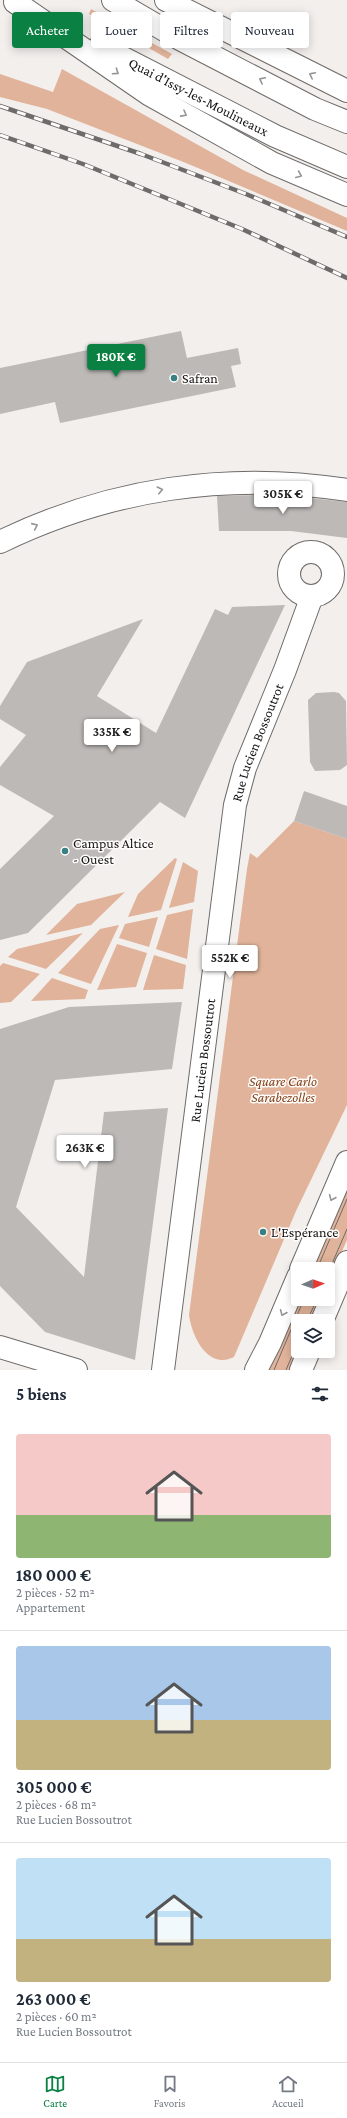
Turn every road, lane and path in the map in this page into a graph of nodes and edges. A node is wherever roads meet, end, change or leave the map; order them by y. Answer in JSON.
{"nodes":[{"id":1,"x":113,"y":0,"type":"edge"},
{"id":2,"x":166,"y":0,"type":"edge"},
{"id":3,"x":12,"y":1,"type":"edge"},
{"id":4,"x":347,"y":91,"type":"edge"},
{"id":5,"x":347,"y":122,"type":"edge"},
{"id":6,"x":347,"y":167,"type":"edge"},
{"id":7,"x":347,"y":195,"type":"edge"},
{"id":8,"x":347,"y":490,"type":"edge"},
{"id":9,"x":0,"y":542,"type":"edge"},
{"id":10,"x":312,"y":596,"type":"dead end"},
{"id":11,"x":347,"y":1162,"type":"edge"},
{"id":12,"x":305,"y":1262,"type":"edge"},
{"id":13,"x":347,"y":1262,"type":"edge"},
{"id":14,"x":291,"y":1294,"type":"edge"},
{"id":15,"x":325,"y":1314,"type":"edge"},
{"id":16,"x":0,"y":1347,"type":"edge"},
{"id":17,"x":306,"y":1358,"type":"edge"},
{"id":18,"x":76,"y":1370,"type":"edge"},
{"id":19,"x":163,"y":1370,"type":"edge"},
{"id":20,"x":256,"y":1370,"type":"edge"},
{"id":21,"x":301,"y":1370,"type":"edge"}],
"edges":[{"from":5,"to":1,"type":"main road","one_way":true},
{"from":4,"to":2,"type":"main road","one_way":true},
{"from":3,"to":6,"type":"main road","name":"Quai d'Issy-les-Moulineaux"},
{"from":3,"to":7,"type":"main road","one_way":true},
{"from":9,"to":8,"type":"main road","one_way":true},
{"from":10,"to":19,"type":"main road","name":"Rue Lucien Bossoutrot"},
{"from":11,"to":12,"type":"main road","one_way":true},
{"from":13,"to":15,"type":"main road"},
{"from":14,"to":20,"type":"main road","one_way":true},
{"from":16,"to":18,"type":"main road"},
{"from":17,"to":21,"type":"main road"}]}
